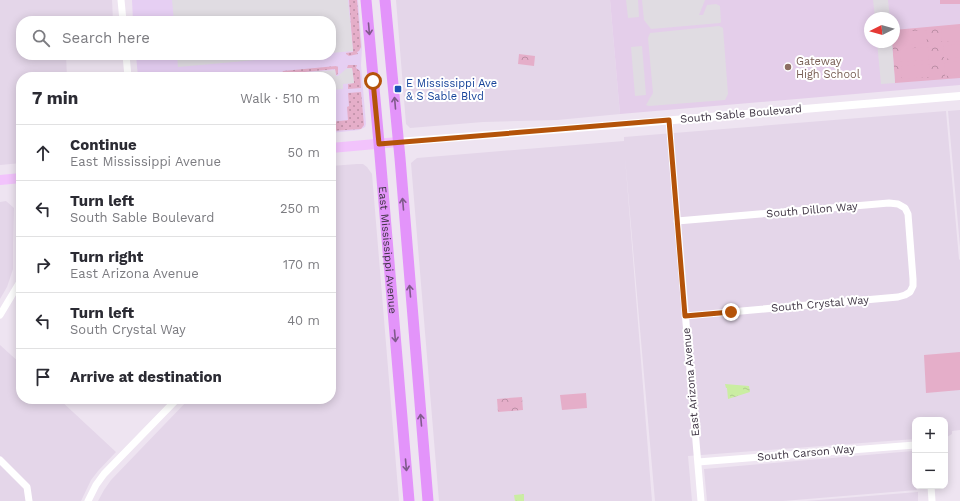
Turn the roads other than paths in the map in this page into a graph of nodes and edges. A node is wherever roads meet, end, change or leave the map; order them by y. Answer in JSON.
{"nodes":[{"id":1,"x":121,"y":0,"type":"edge"},
{"id":2,"x":366,"y":0,"type":"edge"},
{"id":3,"x":385,"y":0,"type":"edge"},
{"id":4,"x":123,"y":16,"type":"edge"},
{"id":5,"x":126,"y":60,"type":"edge"},
{"id":6,"x":128,"y":72,"type":"edge"},
{"id":7,"x":960,"y":96,"type":"edge"},
{"id":8,"x":669,"y":120,"type":"junction"},
{"id":9,"x":398,"y":142,"type":"junction"},
{"id":10,"x":379,"y":144,"type":"junction"},
{"id":11,"x":336,"y":148,"type":"edge"},
{"id":12,"x":16,"y":178,"type":"edge"},
{"id":13,"x":0,"y":180,"type":"edge"},
{"id":14,"x":677,"y":221,"type":"junction"},
{"id":15,"x":911,"y":249,"type":"joint"},
{"id":16,"x":16,"y":288,"type":"edge"},
{"id":17,"x":0,"y":315,"type":"edge"},
{"id":18,"x":685,"y":316,"type":"junction"},
{"id":19,"x":172,"y":404,"type":"edge"},
{"id":20,"x":912,"y":445,"type":"edge"},
{"id":21,"x":0,"y":460,"type":"edge"},
{"id":22,"x":698,"y":462,"type":"junction"},
{"id":23,"x":29,"y":501,"type":"edge"},
{"id":24,"x":88,"y":501,"type":"edge"},
{"id":25,"x":409,"y":501,"type":"edge"},
{"id":26,"x":428,"y":501,"type":"edge"},
{"id":27,"x":701,"y":501,"type":"edge"}],
"edges":[{"from":1,"to":4,"type":"street"},
{"from":2,"to":10,"type":"main road","name":"East Mississippi Avenue","one_way":true},
{"from":9,"to":3,"type":"main road","name":"East Mississippi Avenue","one_way":true},
{"from":5,"to":6,"type":"street"},
{"from":7,"to":8,"type":"street","name":"South Sable Boulevard"},
{"from":8,"to":9,"type":"street","name":"South Sable Boulevard"},
{"from":8,"to":14,"type":"street","name":"East Arizona Avenue"},
{"from":9,"to":10,"type":"main road","name":"South Sable Boulevard"},
{"from":26,"to":9,"type":"main road","name":"East Mississippi Avenue","one_way":true},
{"from":10,"to":11,"type":"main road","name":"South Sable Boulevard"},
{"from":10,"to":25,"type":"main road","name":"East Mississippi Avenue","one_way":true},
{"from":12,"to":13,"type":"main road"},
{"from":14,"to":15,"type":"street","name":"South Dillon Way"},
{"from":14,"to":18,"type":"street","name":"East Arizona Avenue"},
{"from":15,"to":18,"type":"street","name":"South Crystal Way"},
{"from":16,"to":17,"type":"street"},
{"from":18,"to":22,"type":"street","name":"East Arizona Avenue"},
{"from":19,"to":24,"type":"street"},
{"from":20,"to":22,"type":"street","name":"South Carson Way"},
{"from":21,"to":23,"type":"street"},
{"from":22,"to":27,"type":"street","name":"East Arizona Avenue"}]}
